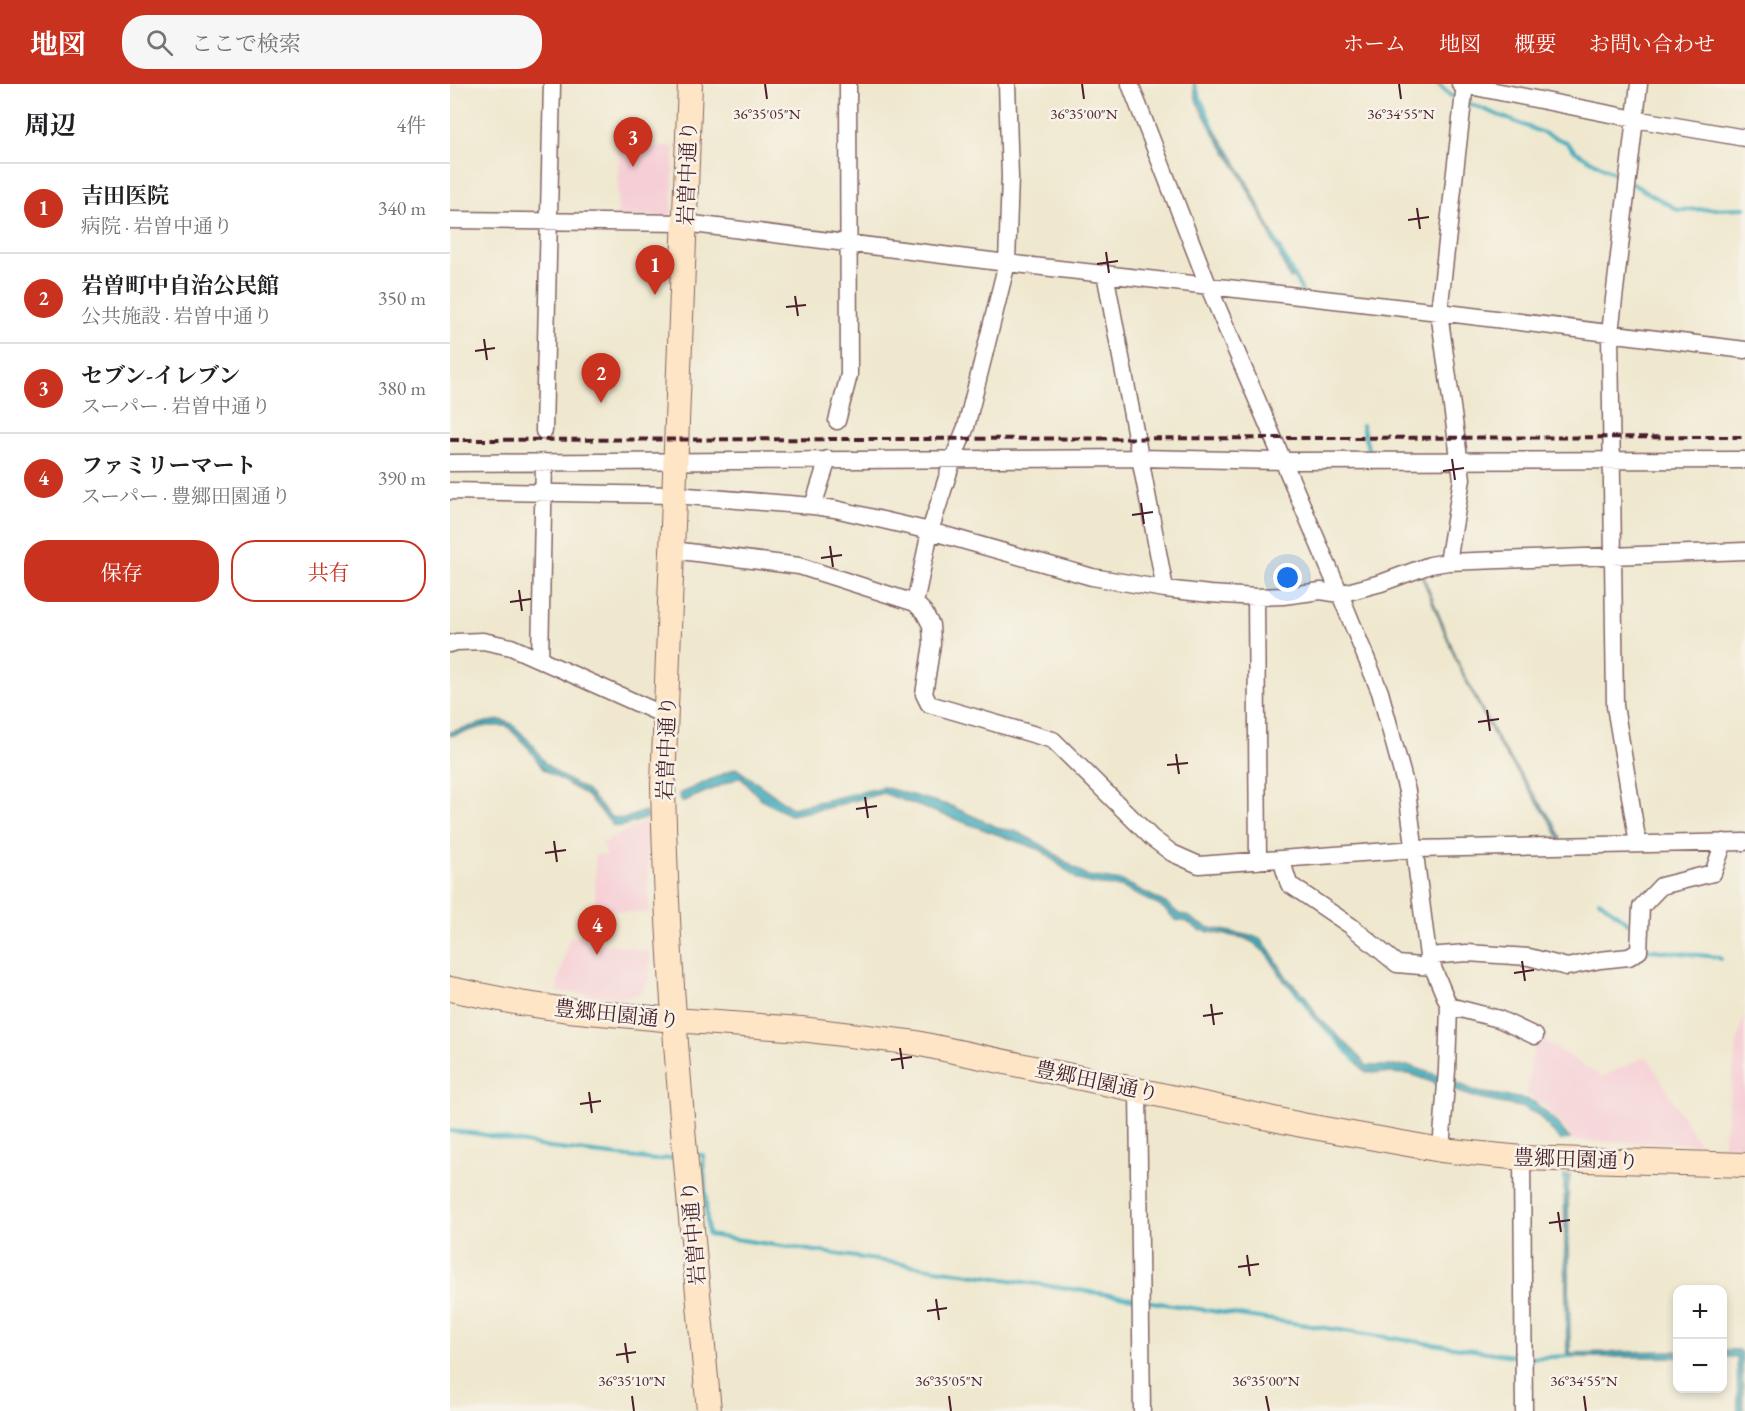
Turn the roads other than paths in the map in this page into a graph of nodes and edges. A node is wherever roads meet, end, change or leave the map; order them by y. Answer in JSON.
{"nodes":[{"id":1,"x":552,"y":84,"type":"edge"},
{"id":2,"x":690,"y":84,"type":"edge"},
{"id":3,"x":848,"y":84,"type":"edge"},
{"id":4,"x":1006,"y":84,"type":"edge"},
{"id":5,"x":1131,"y":84,"type":"edge"},
{"id":6,"x":1464,"y":84,"type":"edge"},
{"id":7,"x":1639,"y":84,"type":"edge"},
{"id":8,"x":1635,"y":119,"type":"junction"},
{"id":9,"x":1745,"y":138,"type":"edge"},
{"id":10,"x":450,"y":220,"type":"edge"},
{"id":11,"x":549,"y":221,"type":"junction"},
{"id":12,"x":685,"y":223,"type":"junction"},
{"id":13,"x":850,"y":243,"type":"junction"},
{"id":14,"x":1007,"y":263,"type":"junction"},
{"id":15,"x":1105,"y":273,"type":"junction"},
{"id":16,"x":1208,"y":285,"type":"junction"},
{"id":17,"x":1439,"y":312,"type":"junction"},
{"id":18,"x":1610,"y":333,"type":"junction"},
{"id":19,"x":1745,"y":350,"type":"edge"},
{"id":20,"x":837,"y":421,"type":"dead end"},
{"id":21,"x":544,"y":430,"type":"dead end"},
{"id":22,"x":1140,"y":458,"type":"junction"},
{"id":23,"x":828,"y":459,"type":"junction"},
{"id":24,"x":953,"y":459,"type":"junction"},
{"id":25,"x":1612,"y":460,"type":"junction"},
{"id":26,"x":1745,"y":460,"type":"edge"},
{"id":27,"x":677,"y":461,"type":"junction"},
{"id":28,"x":1283,"y":461,"type":"junction"},
{"id":29,"x":1460,"y":461,"type":"junction"},
{"id":30,"x":544,"y":462,"type":"junction"},
{"id":31,"x":450,"y":463,"type":"edge"},
{"id":32,"x":450,"y":491,"type":"edge"},
{"id":33,"x":544,"y":493,"type":"junction"},
{"id":34,"x":675,"y":495,"type":"junction"},
{"id":35,"x":813,"y":506,"type":"junction"},
{"id":36,"x":930,"y":531,"type":"junction"},
{"id":37,"x":673,"y":550,"type":"junction"},
{"id":38,"x":1745,"y":551,"type":"edge"},
{"id":39,"x":1614,"y":556,"type":"junction"},
{"id":40,"x":1448,"y":562,"type":"junction"},
{"id":41,"x":1165,"y":589,"type":"junction"},
{"id":42,"x":1340,"y":594,"type":"junction"},
{"id":43,"x":1256,"y":597,"type":"junction"},
{"id":44,"x":915,"y":603,"type":"junction"},
{"id":45,"x":450,"y":644,"type":"edge"},
{"id":46,"x":540,"y":660,"type":"junction"},
{"id":47,"x":666,"y":716,"type":"junction"},
{"id":48,"x":1724,"y":842,"type":"junction"},
{"id":49,"x":1745,"y":842,"type":"edge"},
{"id":50,"x":1638,"y":844,"type":"junction"},
{"id":51,"x":1416,"y":849,"type":"junction"},
{"id":52,"x":1281,"y":859,"type":"junction"},
{"id":53,"x":1258,"y":861,"type":"junction"},
{"id":54,"x":1430,"y":962,"type":"junction"},
{"id":55,"x":450,"y":989,"type":"edge"},
{"id":56,"x":1449,"y":1006,"type":"junction"},
{"id":57,"x":674,"y":1020,"type":"junction"},
{"id":58,"x":1535,"y":1036,"type":"dead end"},
{"id":59,"x":1138,"y":1090,"type":"junction"},
{"id":60,"x":1441,"y":1150,"type":"junction"},
{"id":61,"x":1522,"y":1158,"type":"junction"},
{"id":62,"x":1745,"y":1165,"type":"edge"},
{"id":63,"x":709,"y":1411,"type":"edge"},
{"id":64,"x":1142,"y":1411,"type":"edge"},
{"id":65,"x":1524,"y":1411,"type":"edge"}],
"edges":[{"from":1,"to":11,"type":"street"},
{"from":2,"to":12,"type":"street","name":"岩曽中通り"},
{"from":3,"to":13,"type":"street"},
{"from":4,"to":14,"type":"street"},
{"from":5,"to":16,"type":"street"},
{"from":6,"to":8,"type":"street"},
{"from":6,"to":17,"type":"street"},
{"from":7,"to":8,"type":"street"},
{"from":8,"to":9,"type":"street"},
{"from":8,"to":18,"type":"street"},
{"from":10,"to":11,"type":"street"},
{"from":11,"to":12,"type":"street"},
{"from":11,"to":21,"type":"street"},
{"from":12,"to":13,"type":"street"},
{"from":12,"to":27,"type":"street","name":"岩曽中通り"},
{"from":13,"to":14,"type":"street"},
{"from":13,"to":20,"type":"street"},
{"from":14,"to":15,"type":"street"},
{"from":14,"to":24,"type":"street"},
{"from":15,"to":16,"type":"street"},
{"from":15,"to":22,"type":"street"},
{"from":16,"to":17,"type":"street"},
{"from":16,"to":28,"type":"street"},
{"from":17,"to":18,"type":"street"},
{"from":17,"to":29,"type":"street"},
{"from":18,"to":19,"type":"street"},
{"from":18,"to":25,"type":"street"},
{"from":22,"to":24,"type":"street"},
{"from":22,"to":28,"type":"street"},
{"from":22,"to":41,"type":"street"},
{"from":23,"to":24,"type":"street"},
{"from":23,"to":27,"type":"street"},
{"from":23,"to":35,"type":"street"},
{"from":24,"to":36,"type":"street"},
{"from":25,"to":26,"type":"street"},
{"from":25,"to":29,"type":"street"},
{"from":25,"to":39,"type":"street"},
{"from":27,"to":30,"type":"street"},
{"from":27,"to":34,"type":"street","name":"岩曽中通り"},
{"from":28,"to":29,"type":"street"},
{"from":28,"to":42,"type":"street"},
{"from":29,"to":40,"type":"street"},
{"from":30,"to":31,"type":"street"},
{"from":30,"to":33,"type":"street"},
{"from":32,"to":33,"type":"street"},
{"from":33,"to":34,"type":"street"},
{"from":33,"to":46,"type":"street"},
{"from":34,"to":35,"type":"street"},
{"from":34,"to":37,"type":"street","name":"岩曽中通り"},
{"from":35,"to":36,"type":"street"},
{"from":36,"to":41,"type":"street"},
{"from":36,"to":44,"type":"street"},
{"from":37,"to":44,"type":"street"},
{"from":37,"to":47,"type":"street","name":"岩曽中通り"},
{"from":38,"to":39,"type":"street"},
{"from":39,"to":40,"type":"street"},
{"from":39,"to":50,"type":"street"},
{"from":40,"to":42,"type":"street"},
{"from":41,"to":43,"type":"street"},
{"from":42,"to":43,"type":"street"},
{"from":42,"to":51,"type":"street"},
{"from":43,"to":53,"type":"street"},
{"from":44,"to":53,"type":"street"},
{"from":45,"to":46,"type":"street"},
{"from":46,"to":47,"type":"street"},
{"from":47,"to":57,"type":"street","name":"岩曽中通り"},
{"from":48,"to":49,"type":"street"},
{"from":48,"to":50,"type":"street"},
{"from":48,"to":54,"type":"street"},
{"from":50,"to":51,"type":"street"},
{"from":51,"to":52,"type":"street"},
{"from":51,"to":54,"type":"street"},
{"from":52,"to":53,"type":"street"},
{"from":52,"to":54,"type":"street"},
{"from":54,"to":56,"type":"street"},
{"from":55,"to":57,"type":"street","name":"豊郷田園通り"},
{"from":56,"to":58,"type":"street"},
{"from":56,"to":60,"type":"street"},
{"from":57,"to":59,"type":"street","name":"豊郷田園通り"},
{"from":57,"to":63,"type":"street","name":"岩曽中通り"},
{"from":59,"to":60,"type":"street","name":"豊郷田園通り"},
{"from":59,"to":64,"type":"street"},
{"from":60,"to":61,"type":"street","name":"豊郷田園通り"},
{"from":61,"to":62,"type":"street","name":"豊郷田園通り"},
{"from":61,"to":65,"type":"street"}]}
